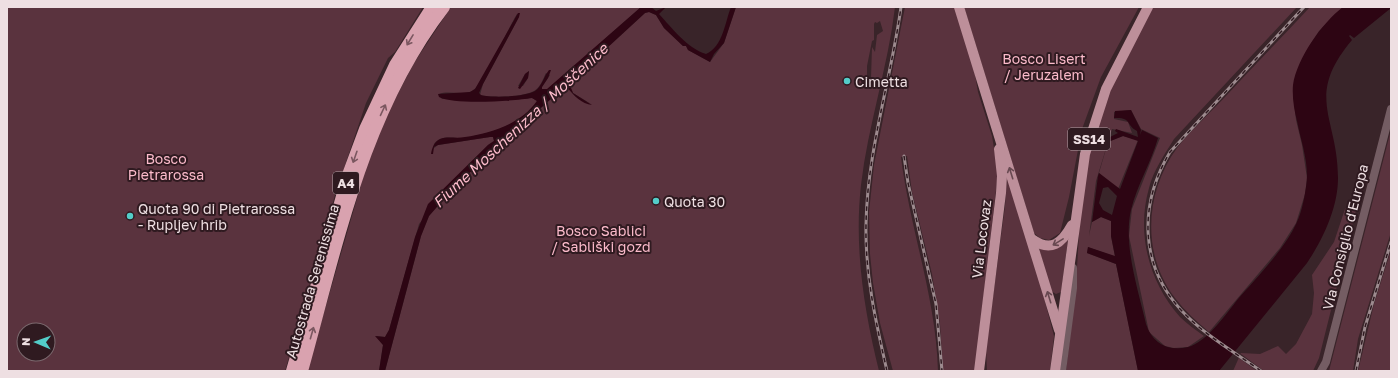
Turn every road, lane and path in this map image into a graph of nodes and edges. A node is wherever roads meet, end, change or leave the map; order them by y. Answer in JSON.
{"nodes":[{"id":1,"x":432,"y":7,"type":"edge"},
{"id":2,"x":444,"y":7,"type":"edge"},
{"id":3,"x":959,"y":7,"type":"edge"},
{"id":4,"x":1148,"y":7,"type":"edge"},
{"id":5,"x":1391,"y":110,"type":"edge"},
{"id":6,"x":992,"y":112,"type":"junction"},
{"id":7,"x":1075,"y":219,"type":"junction"},
{"id":8,"x":1032,"y":239,"type":"junction"},
{"id":9,"x":1073,"y":242,"type":"junction"},
{"id":10,"x":1060,"y":334,"type":"junction"},
{"id":11,"x":981,"y":368,"type":"edge"},
{"id":12,"x":292,"y":371,"type":"edge"},
{"id":13,"x":302,"y":371,"type":"edge"},
{"id":14,"x":1055,"y":371,"type":"edge"},
{"id":15,"x":1062,"y":371,"type":"edge"},
{"id":16,"x":1322,"y":371,"type":"edge"}],
"edges":[{"from":1,"to":12,"type":"highway","name":"Autostrada Serenissima","number":"A4","one_way":true},
{"from":13,"to":2,"type":"highway","name":"Autostrada Serenissima","number":"A4","one_way":true},
{"from":3,"to":6,"type":"main road","name":"Via Locovaz"},
{"from":4,"to":7,"type":"main road","number":"SS14"},
{"from":5,"to":16,"type":"street","name":"Via Consiglio d'Europa"},
{"from":8,"to":6,"type":"main road","name":"Via Locovaz","one_way":true},
{"from":6,"to":11,"type":"main road","name":"Via Locovaz"},
{"from":7,"to":8,"type":"main road","one_way":true},
{"from":7,"to":9,"type":"main road","number":"SS14"},
{"from":10,"to":8,"type":"main road","name":"Via Locovaz","one_way":true},
{"from":9,"to":10,"type":"main road","number":"SS14"},
{"from":9,"to":15,"type":"street"},
{"from":10,"to":14,"type":"main road","number":"SS14"}]}
